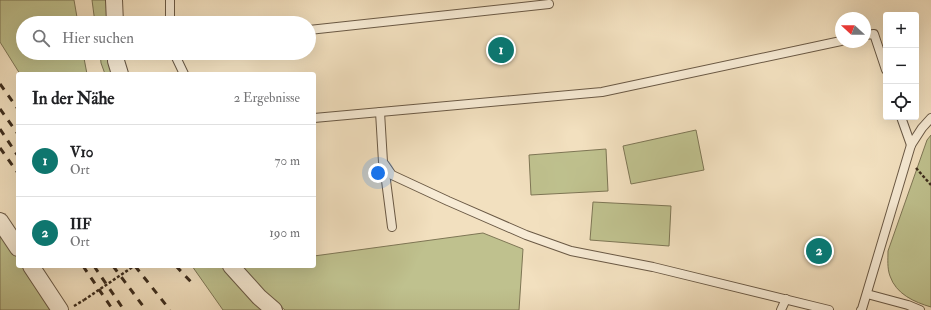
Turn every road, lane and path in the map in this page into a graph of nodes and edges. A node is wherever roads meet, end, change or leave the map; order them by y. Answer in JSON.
{"nodes":[{"id":1,"x":114,"y":0,"type":"edge"},
{"id":2,"x":170,"y":0,"type":"edge"},
{"id":3,"x":549,"y":4,"type":"dead end"},
{"id":4,"x":115,"y":16,"type":"edge"},
{"id":5,"x":170,"y":16,"type":"edge"},
{"id":6,"x":316,"y":29,"type":"edge"},
{"id":7,"x":871,"y":35,"type":"edge"},
{"id":8,"x":835,"y":42,"type":"edge"},
{"id":9,"x":116,"y":60,"type":"edge"},
{"id":10,"x":177,"y":60,"type":"edge"},
{"id":11,"x":883,"y":61,"type":"edge"},
{"id":12,"x":119,"y":72,"type":"edge"},
{"id":13,"x":183,"y":72,"type":"edge"},
{"id":14,"x":380,"y":112,"type":"junction"},
{"id":15,"x":316,"y":118,"type":"edge"},
{"id":16,"x":931,"y":118,"type":"edge"},
{"id":17,"x":902,"y":120,"type":"edge"},
{"id":18,"x":911,"y":145,"type":"junction"},
{"id":19,"x":907,"y":157,"type":"junction"},
{"id":20,"x":384,"y":162,"type":"junction"},
{"id":21,"x":931,"y":185,"type":"edge"},
{"id":22,"x":0,"y":221,"type":"edge"},
{"id":23,"x":392,"y":227,"type":"dead end"},
{"id":24,"x":16,"y":245,"type":"edge"},
{"id":25,"x":32,"y":268,"type":"edge"},
{"id":26,"x":131,"y":268,"type":"edge"},
{"id":27,"x":233,"y":268,"type":"edge"},
{"id":28,"x":867,"y":294,"type":"junction"},
{"id":29,"x":786,"y":300,"type":"junction"},
{"id":30,"x":60,"y":310,"type":"edge"},
{"id":31,"x":69,"y":310,"type":"edge"},
{"id":32,"x":274,"y":310,"type":"edge"},
{"id":33,"x":781,"y":310,"type":"edge"},
{"id":34,"x":829,"y":310,"type":"edge"},
{"id":35,"x":860,"y":310,"type":"edge"},
{"id":36,"x":920,"y":310,"type":"edge"}],
"edges":[{"from":1,"to":4,"type":"street"},
{"from":2,"to":5,"type":"lane"},
{"from":3,"to":6,"type":"lane"},
{"from":7,"to":11,"type":"lane"},
{"from":8,"to":14,"type":"lane"},
{"from":9,"to":12,"type":"street"},
{"from":10,"to":13,"type":"lane"},
{"from":14,"to":15,"type":"lane"},
{"from":14,"to":20,"type":"lane"},
{"from":16,"to":18,"type":"lane"},
{"from":17,"to":18,"type":"lane"},
{"from":18,"to":19,"type":"lane"},
{"from":19,"to":21,"type":"path"},
{"from":19,"to":28,"type":"lane"},
{"from":20,"to":23,"type":"lane"},
{"from":20,"to":29,"type":"lane"},
{"from":22,"to":24,"type":"street"},
{"from":25,"to":30,"type":"street"},
{"from":26,"to":31,"type":"path","bridge":true},
{"from":27,"to":32,"type":"street"},
{"from":28,"to":35,"type":"lane"},
{"from":28,"to":36,"type":"lane"},
{"from":29,"to":33,"type":"lane"},
{"from":29,"to":34,"type":"lane"}]}
